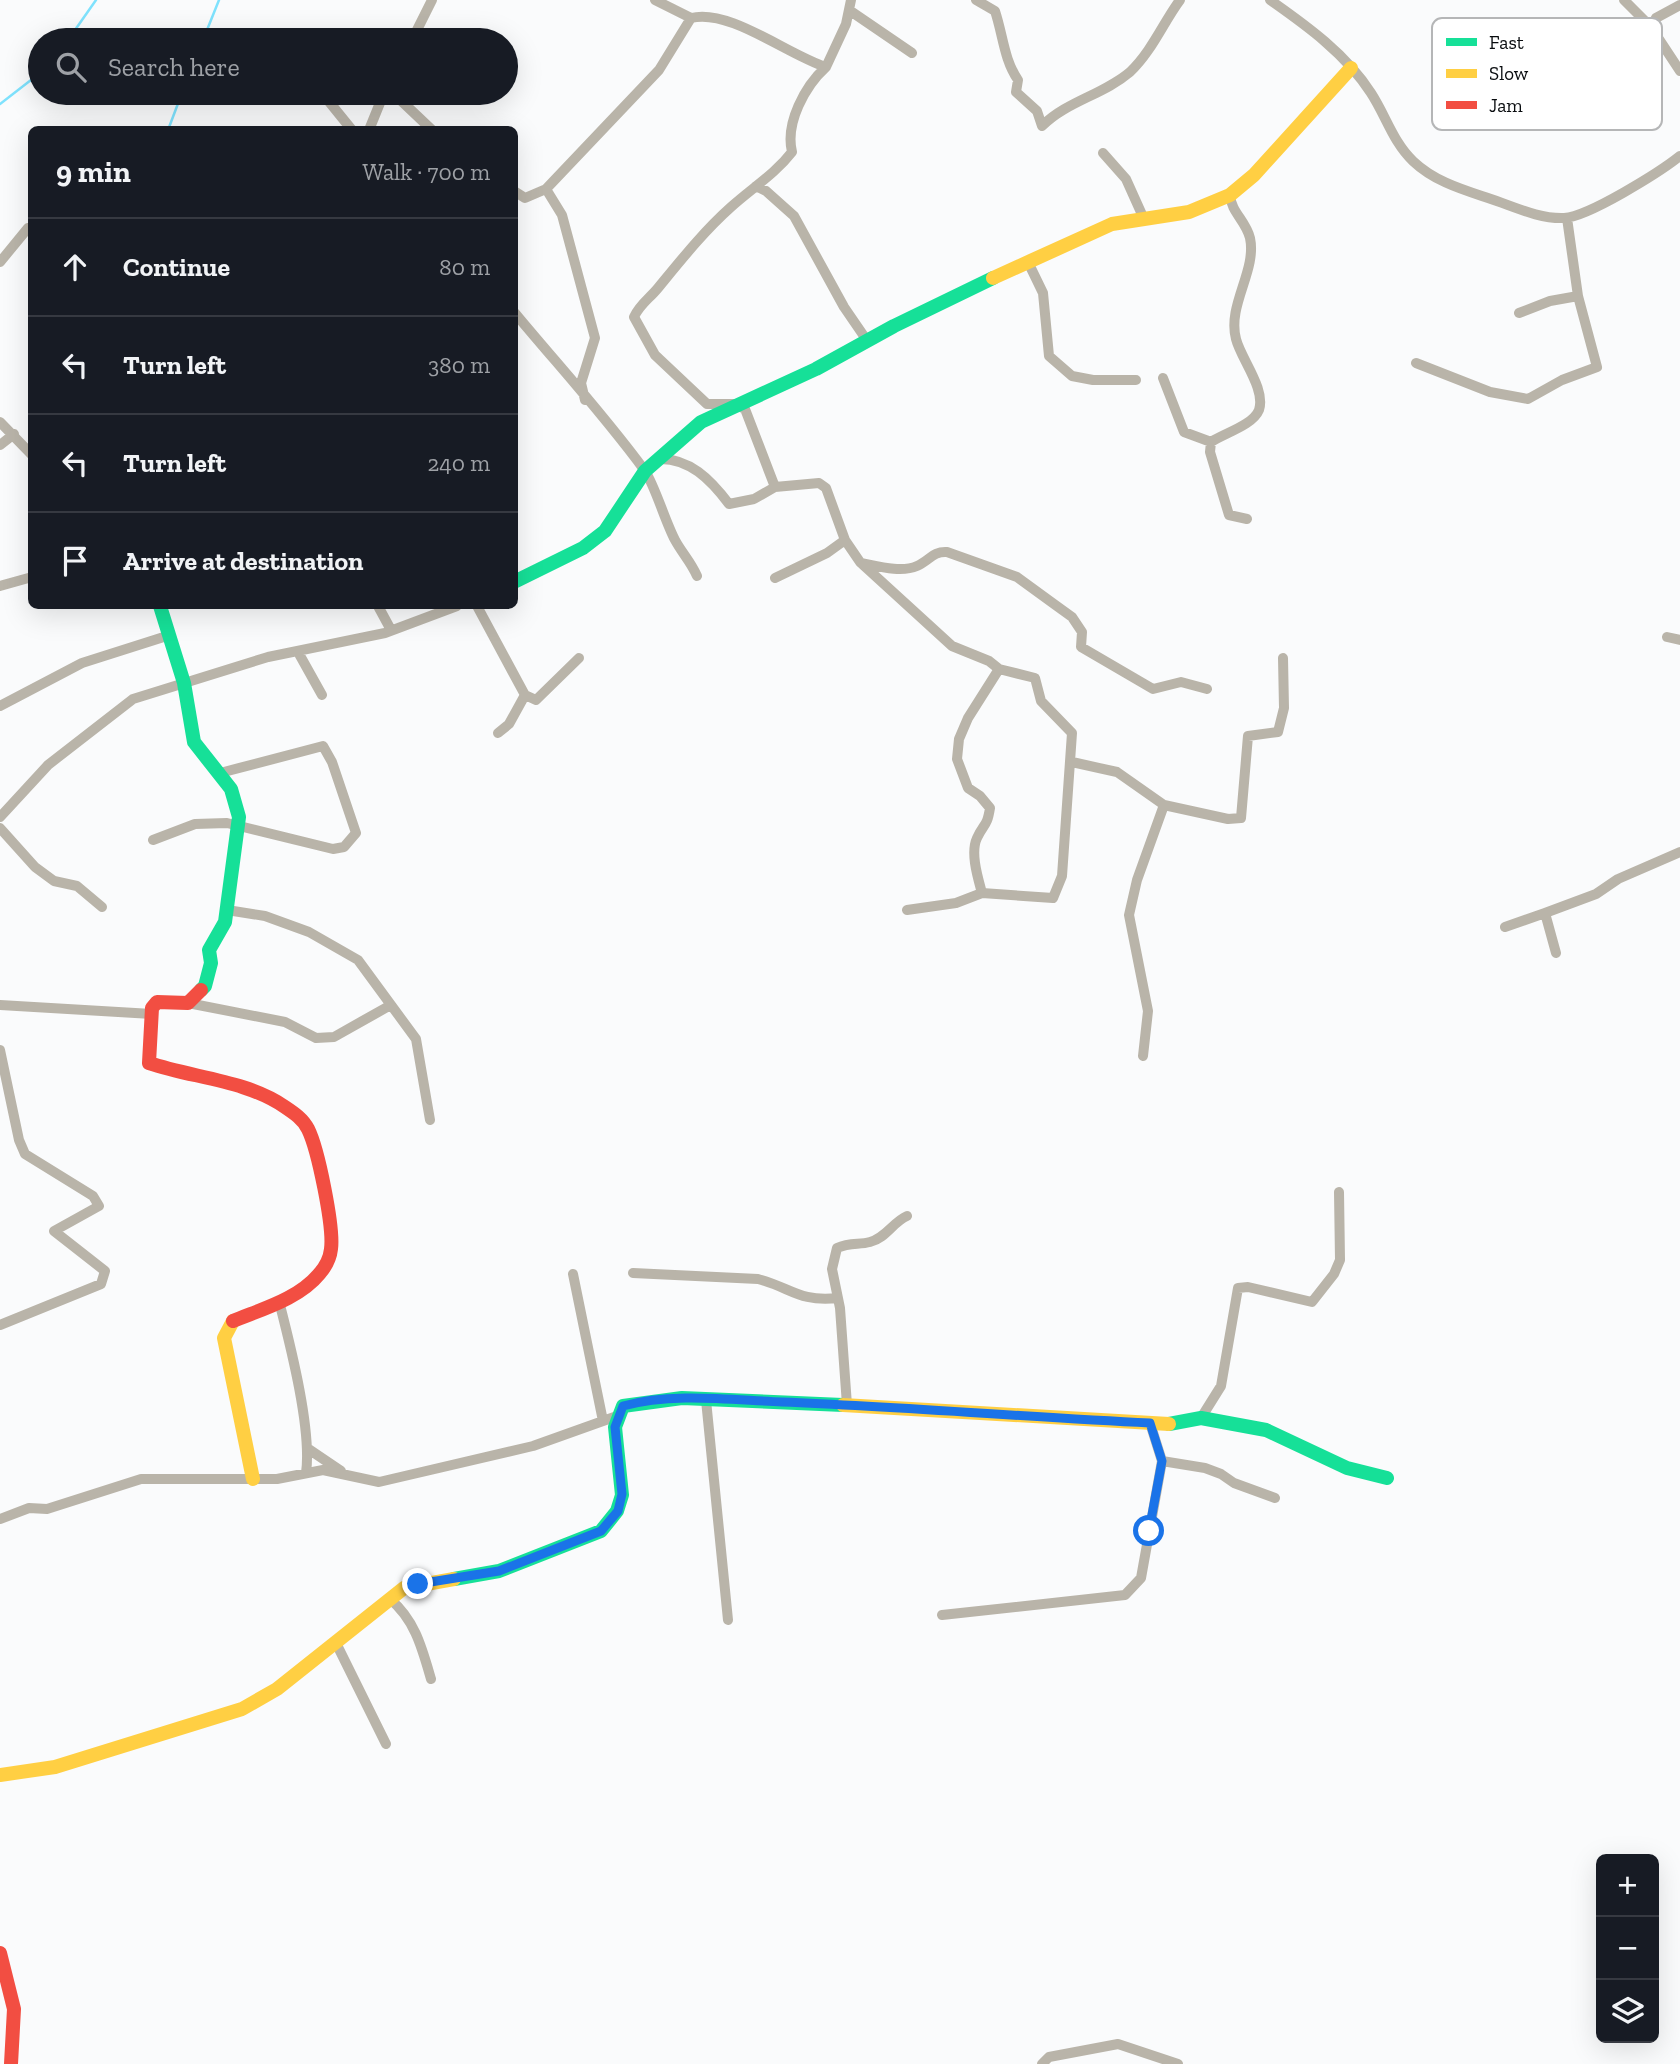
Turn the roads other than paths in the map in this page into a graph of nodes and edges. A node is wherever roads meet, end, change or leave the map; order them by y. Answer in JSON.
{"nodes":[{"id":1,"x":432,"y":0,"type":"edge"},
{"id":2,"x":655,"y":0,"type":"edge"},
{"id":3,"x":976,"y":0,"type":"edge"},
{"id":4,"x":1180,"y":0,"type":"edge"},
{"id":5,"x":1270,"y":0,"type":"edge"},
{"id":6,"x":1623,"y":0,"type":"edge"},
{"id":7,"x":850,"y":5,"type":"edge"},
{"id":8,"x":1680,"y":5,"type":"edge"},
{"id":9,"x":691,"y":18,"type":"junction"},
{"id":10,"x":1642,"y":18,"type":"edge"},
{"id":11,"x":1656,"y":18,"type":"edge"},
{"id":12,"x":418,"y":28,"type":"edge"},
{"id":13,"x":1662,"y":44,"type":"edge"},
{"id":14,"x":912,"y":53,"type":"dead end"},
{"id":15,"x":826,"y":67,"type":"junction"},
{"id":16,"x":1351,"y":68,"type":"junction"},
{"id":17,"x":1680,"y":71,"type":"edge"},
{"id":18,"x":332,"y":105,"type":"edge"},
{"id":19,"x":379,"y":105,"type":"edge"},
{"id":20,"x":406,"y":105,"type":"edge"},
{"id":21,"x":349,"y":126,"type":"edge"},
{"id":22,"x":371,"y":126,"type":"edge"},
{"id":23,"x":428,"y":126,"type":"edge"},
{"id":24,"x":1103,"y":153,"type":"dead end"},
{"id":25,"x":1680,"y":156,"type":"edge"},
{"id":26,"x":756,"y":186,"type":"junction"},
{"id":27,"x":546,"y":188,"type":"junction"},
{"id":28,"x":518,"y":194,"type":"edge"},
{"id":29,"x":1230,"y":195,"type":"junction"},
{"id":30,"x":1567,"y":218,"type":"junction"},
{"id":31,"x":1143,"y":219,"type":"junction"},
{"id":32,"x":28,"y":228,"type":"dead end"},
{"id":33,"x":0,"y":262,"type":"edge"},
{"id":34,"x":1028,"y":262,"type":"junction"},
{"id":35,"x":1578,"y":296,"type":"junction"},
{"id":36,"x":1519,"y":313,"type":"dead end"},
{"id":37,"x":518,"y":318,"type":"edge"},
{"id":38,"x":868,"y":342,"type":"junction"},
{"id":39,"x":1416,"y":363,"type":"dead end"},
{"id":40,"x":1163,"y":378,"type":"dead end"},
{"id":41,"x":1136,"y":380,"type":"dead end"},
{"id":42,"x":586,"y":400,"type":"junction"},
{"id":43,"x":734,"y":404,"type":"junction"},
{"id":44,"x":0,"y":422,"type":"edge"},
{"id":45,"x":14,"y":434,"type":"junction"},
{"id":46,"x":1211,"y":442,"type":"junction"},
{"id":47,"x":0,"y":445,"type":"edge"},
{"id":48,"x":28,"y":450,"type":"edge"},
{"id":49,"x":656,"y":459,"type":"junction"},
{"id":50,"x":645,"y":471,"type":"junction"},
{"id":51,"x":775,"y":487,"type":"junction"},
{"id":52,"x":1247,"y":519,"type":"dead end"},
{"id":53,"x":845,"y":540,"type":"junction"},
{"id":54,"x":860,"y":562,"type":"junction"},
{"id":55,"x":697,"y":576,"type":"dead end"},
{"id":56,"x":28,"y":578,"type":"edge"},
{"id":57,"x":775,"y":578,"type":"dead end"},
{"id":58,"x":518,"y":580,"type":"edge"},
{"id":59,"x":0,"y":586,"type":"edge"},
{"id":60,"x":161,"y":609,"type":"edge"},
{"id":61,"x":380,"y":609,"type":"edge"},
{"id":62,"x":449,"y":609,"type":"edge"},
{"id":63,"x":479,"y":609,"type":"edge"},
{"id":64,"x":391,"y":630,"type":"junction"},
{"id":65,"x":170,"y":635,"type":"junction"},
{"id":66,"x":1667,"y":637,"type":"dead end"},
{"id":67,"x":1680,"y":640,"type":"edge"},
{"id":68,"x":298,"y":652,"type":"junction"},
{"id":69,"x":1283,"y":657,"type":"dead end"},
{"id":70,"x":579,"y":658,"type":"dead end"},
{"id":71,"x":999,"y":669,"type":"junction"},
{"id":72,"x":184,"y":683,"type":"junction"},
{"id":73,"x":1207,"y":689,"type":"dead end"},
{"id":74,"x":322,"y":695,"type":"dead end"},
{"id":75,"x":525,"y":695,"type":"junction"},
{"id":76,"x":0,"y":706,"type":"edge"},
{"id":77,"x":498,"y":733,"type":"dead end"},
{"id":78,"x":1072,"y":762,"type":"junction"},
{"id":79,"x":219,"y":773,"type":"junction"},
{"id":80,"x":1164,"y":805,"type":"junction"},
{"id":81,"x":0,"y":817,"type":"edge"},
{"id":82,"x":238,"y":824,"type":"junction"},
{"id":83,"x":0,"y":828,"type":"edge"},
{"id":84,"x":153,"y":840,"type":"dead end"},
{"id":85,"x":1680,"y":852,"type":"edge"},
{"id":86,"x":982,"y":893,"type":"junction"},
{"id":87,"x":102,"y":907,"type":"dead end"},
{"id":88,"x":227,"y":910,"type":"junction"},
{"id":89,"x":907,"y":910,"type":"dead end"},
{"id":90,"x":1545,"y":913,"type":"junction"},
{"id":91,"x":1505,"y":927,"type":"dead end"},
{"id":92,"x":1556,"y":953,"type":"dead end"},
{"id":93,"x":188,"y":1003,"type":"junction"},
{"id":94,"x":0,"y":1005,"type":"edge"},
{"id":95,"x":389,"y":1006,"type":"junction"},
{"id":96,"x":152,"y":1014,"type":"junction"},
{"id":97,"x":0,"y":1050,"type":"edge"},
{"id":98,"x":1143,"y":1056,"type":"dead end"},
{"id":99,"x":430,"y":1120,"type":"dead end"},
{"id":100,"x":1339,"y":1192,"type":"dead end"},
{"id":101,"x":907,"y":1216,"type":"dead end"},
{"id":102,"x":633,"y":1273,"type":"dead end"},
{"id":103,"x":573,"y":1274,"type":"dead end"},
{"id":104,"x":838,"y":1298,"type":"junction"},
{"id":105,"x":280,"y":1305,"type":"junction"},
{"id":106,"x":0,"y":1325,"type":"edge"},
{"id":107,"x":706,"y":1400,"type":"junction"},
{"id":108,"x":847,"y":1405,"type":"junction"},
{"id":109,"x":610,"y":1418,"type":"junction"},
{"id":110,"x":1201,"y":1418,"type":"junction"},
{"id":111,"x":1150,"y":1423,"type":"junction"},
{"id":112,"x":307,"y":1448,"type":"junction"},
{"id":113,"x":1162,"y":1461,"type":"junction"},
{"id":114,"x":306,"y":1473,"type":"junction"},
{"id":115,"x":348,"y":1476,"type":"junction"},
{"id":116,"x":1387,"y":1478,"type":"dead end"},
{"id":117,"x":253,"y":1479,"type":"junction"},
{"id":118,"x":1275,"y":1499,"type":"dead end"},
{"id":119,"x":0,"y":1519,"type":"edge"},
{"id":120,"x":390,"y":1599,"type":"junction"},
{"id":121,"x":942,"y":1615,"type":"dead end"},
{"id":122,"x":727,"y":1620,"type":"dead end"},
{"id":123,"x":336,"y":1643,"type":"junction"},
{"id":124,"x":431,"y":1679,"type":"dead end"},
{"id":125,"x":386,"y":1744,"type":"dead end"},
{"id":126,"x":0,"y":1775,"type":"edge"},
{"id":127,"x":0,"y":1953,"type":"edge"},
{"id":128,"x":11,"y":2064,"type":"edge"},
{"id":129,"x":1042,"y":2064,"type":"edge"},
{"id":130,"x":1178,"y":2064,"type":"edge"}],
"edges":[{"from":1,"to":12,"type":"street"},
{"from":2,"to":9,"type":"street"},
{"from":3,"to":4,"type":"street"},
{"from":5,"to":16,"type":"street"},
{"from":6,"to":10,"type":"street"},
{"from":7,"to":14,"type":"street"},
{"from":7,"to":15,"type":"street"},
{"from":8,"to":11,"type":"street"},
{"from":9,"to":15,"type":"street"},
{"from":9,"to":27,"type":"street"},
{"from":13,"to":17,"type":"street"},
{"from":15,"to":26,"type":"street"},
{"from":16,"to":29,"type":"street"},
{"from":16,"to":30,"type":"street"},
{"from":18,"to":21,"type":"street"},
{"from":19,"to":22,"type":"street"},
{"from":20,"to":23,"type":"street"},
{"from":24,"to":31,"type":"street"},
{"from":25,"to":30,"type":"street"},
{"from":26,"to":38,"type":"street"},
{"from":26,"to":43,"type":"street"},
{"from":27,"to":28,"type":"street"},
{"from":27,"to":42,"type":"street"},
{"from":29,"to":31,"type":"street"},
{"from":29,"to":46,"type":"street"},
{"from":30,"to":35,"type":"street"},
{"from":31,"to":34,"type":"street"},
{"from":32,"to":33,"type":"street"},
{"from":34,"to":38,"type":"street"},
{"from":34,"to":41,"type":"street"},
{"from":35,"to":36,"type":"street"},
{"from":35,"to":39,"type":"street"},
{"from":37,"to":42,"type":"street"},
{"from":38,"to":43,"type":"street"},
{"from":40,"to":46,"type":"street"},
{"from":42,"to":50,"type":"street"},
{"from":43,"to":49,"type":"street"},
{"from":43,"to":51,"type":"street"},
{"from":44,"to":45,"type":"street"},
{"from":45,"to":47,"type":"street"},
{"from":45,"to":48,"type":"street"},
{"from":46,"to":52,"type":"street"},
{"from":49,"to":50,"type":"street"},
{"from":49,"to":51,"type":"street"},
{"from":50,"to":55,"type":"street"},
{"from":50,"to":58,"type":"street"},
{"from":51,"to":53,"type":"street"},
{"from":53,"to":54,"type":"street"},
{"from":53,"to":57,"type":"street"},
{"from":54,"to":71,"type":"street"},
{"from":54,"to":73,"type":"street"},
{"from":56,"to":59,"type":"street"},
{"from":60,"to":65,"type":"street"},
{"from":61,"to":64,"type":"street"},
{"from":62,"to":64,"type":"street"},
{"from":63,"to":75,"type":"street"},
{"from":64,"to":68,"type":"street"},
{"from":65,"to":72,"type":"street"},
{"from":65,"to":76,"type":"street"},
{"from":66,"to":67,"type":"street"},
{"from":68,"to":72,"type":"street"},
{"from":68,"to":74,"type":"street"},
{"from":69,"to":80,"type":"street"},
{"from":70,"to":75,"type":"street"},
{"from":71,"to":78,"type":"street"},
{"from":71,"to":86,"type":"street"},
{"from":72,"to":79,"type":"street"},
{"from":72,"to":81,"type":"street"},
{"from":75,"to":77,"type":"street"},
{"from":78,"to":80,"type":"street"},
{"from":78,"to":86,"type":"street"},
{"from":79,"to":82,"type":"street"},
{"from":79,"to":82,"type":"street"},
{"from":80,"to":98,"type":"street"},
{"from":82,"to":84,"type":"street"},
{"from":82,"to":88,"type":"street"},
{"from":83,"to":87,"type":"street"},
{"from":85,"to":90,"type":"street"},
{"from":86,"to":89,"type":"street"},
{"from":88,"to":93,"type":"street"},
{"from":88,"to":95,"type":"street"},
{"from":90,"to":91,"type":"street"},
{"from":90,"to":92,"type":"street"},
{"from":93,"to":95,"type":"street"},
{"from":93,"to":96,"type":"street"},
{"from":94,"to":96,"type":"street"},
{"from":95,"to":99,"type":"street"},
{"from":96,"to":105,"type":"street"},
{"from":97,"to":106,"type":"street"},
{"from":100,"to":110,"type":"street"},
{"from":101,"to":104,"type":"street"},
{"from":102,"to":104,"type":"street"},
{"from":103,"to":109,"type":"street"},
{"from":104,"to":108,"type":"street"},
{"from":105,"to":112,"type":"street"},
{"from":105,"to":117,"type":"street"},
{"from":107,"to":108,"type":"street"},
{"from":107,"to":109,"type":"street"},
{"from":107,"to":122,"type":"street"},
{"from":108,"to":111,"type":"street"},
{"from":109,"to":115,"type":"street"},
{"from":109,"to":120,"type":"street"},
{"from":110,"to":111,"type":"street"},
{"from":110,"to":116,"type":"street"},
{"from":111,"to":113,"type":"street"},
{"from":112,"to":114,"type":"street"},
{"from":112,"to":115,"type":"street"},
{"from":113,"to":118,"type":"street"},
{"from":113,"to":121,"type":"street"},
{"from":114,"to":115,"type":"street"},
{"from":114,"to":117,"type":"street"},
{"from":117,"to":119,"type":"street"},
{"from":120,"to":123,"type":"street"},
{"from":120,"to":124,"type":"street"},
{"from":123,"to":125,"type":"street"},
{"from":123,"to":126,"type":"street"},
{"from":127,"to":128,"type":"street"},
{"from":129,"to":130,"type":"street"}]}
